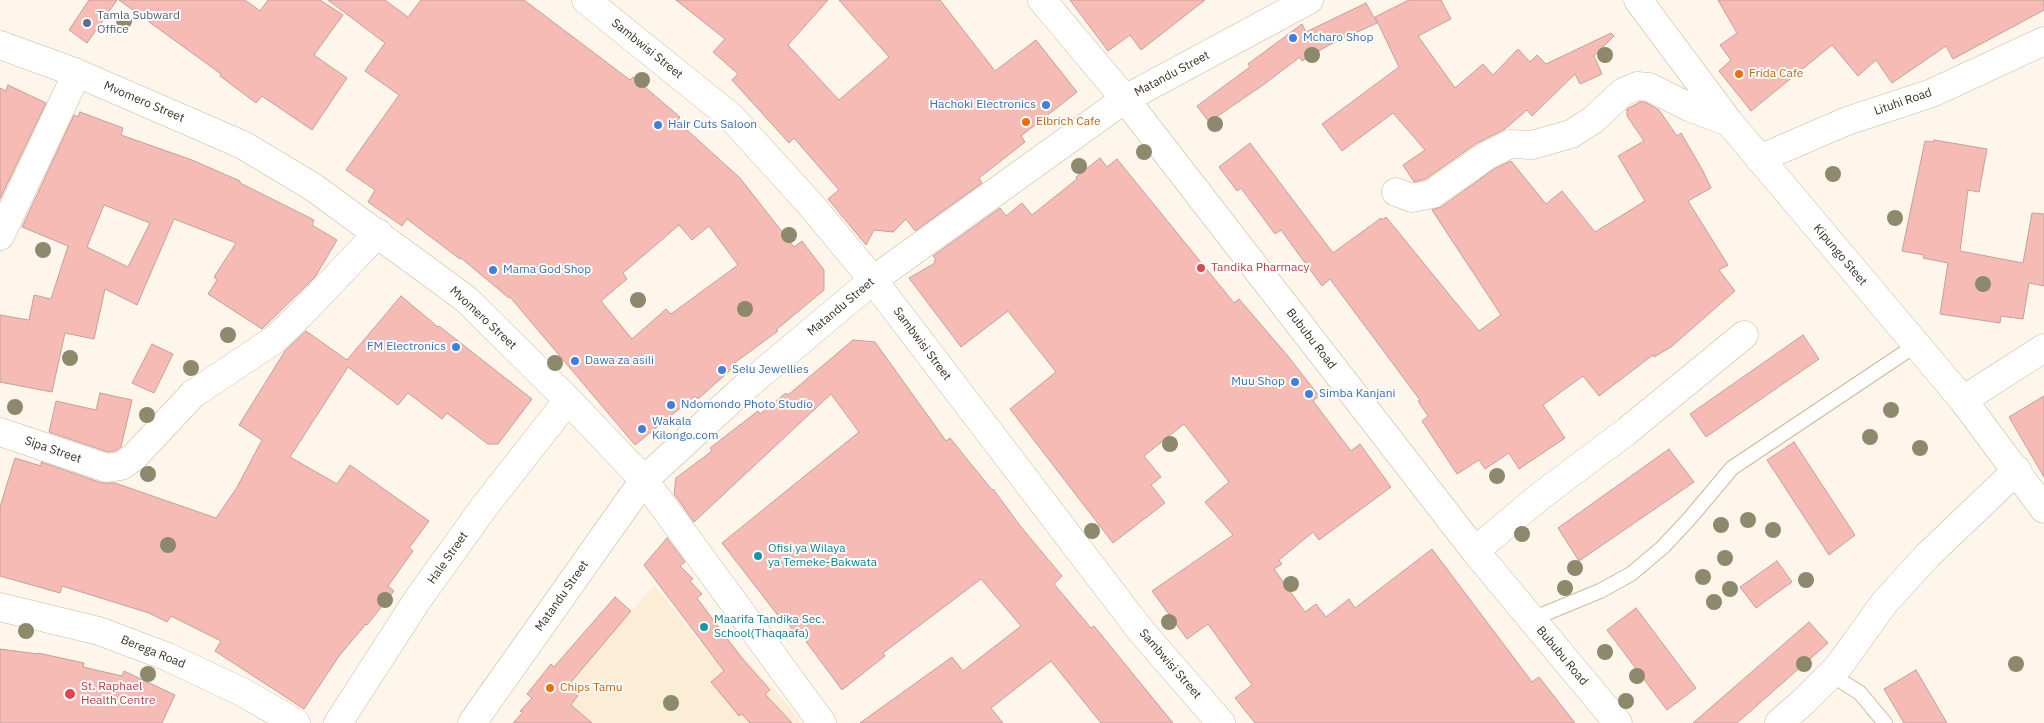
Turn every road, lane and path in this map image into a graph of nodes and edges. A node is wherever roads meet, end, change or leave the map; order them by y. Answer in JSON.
{"nodes":[{"id":1,"x":586,"y":0,"type":"edge"},
{"id":2,"x":1042,"y":0,"type":"edge"},
{"id":3,"x":1638,"y":0,"type":"edge"},
{"id":4,"x":1299,"y":2,"type":"edge"},
{"id":5,"x":2044,"y":41,"type":"edge"},
{"id":6,"x":0,"y":45,"type":"edge"},
{"id":7,"x":77,"y":73,"type":"junction"},
{"id":8,"x":1125,"y":99,"type":"junction"},
{"id":9,"x":1729,"y":122,"type":"junction"},
{"id":10,"x":1759,"y":159,"type":"junction"},
{"id":11,"x":1396,"y":192,"type":"dead end"},
{"id":12,"x":378,"y":233,"type":"junction"},
{"id":13,"x":0,"y":236,"type":"edge"},
{"id":14,"x":873,"y":280,"type":"junction"},
{"id":15,"x":1744,"y":335,"type":"dead end"},
{"id":16,"x":1916,"y":345,"type":"junction"},
{"id":17,"x":2044,"y":348,"type":"edge"},
{"id":18,"x":568,"y":400,"type":"junction"},
{"id":19,"x":1963,"y":400,"type":"junction"},
{"id":20,"x":0,"y":432,"type":"edge"},
{"id":21,"x":2016,"y":470,"type":"junction"},
{"id":22,"x":644,"y":480,"type":"junction"},
{"id":23,"x":2044,"y":509,"type":"edge"},
{"id":24,"x":1475,"y":551,"type":"junction"},
{"id":25,"x":0,"y":607,"type":"edge"},
{"id":26,"x":1532,"y":619,"type":"junction"},
{"id":27,"x":1830,"y":674,"type":"junction"},
{"id":28,"x":296,"y":723,"type":"edge"},
{"id":29,"x":338,"y":723,"type":"edge"},
{"id":30,"x":472,"y":723,"type":"edge"},
{"id":31,"x":822,"y":723,"type":"edge"},
{"id":32,"x":1221,"y":723,"type":"edge"},
{"id":33,"x":1618,"y":723,"type":"edge"},
{"id":34,"x":1779,"y":723,"type":"edge"},
{"id":35,"x":1885,"y":723,"type":"edge"}],
"edges":[{"from":1,"to":14,"type":"street","name":"Sambwisi Street"},
{"from":2,"to":8,"type":"street","name":"Bububu Road"},
{"from":3,"to":9,"type":"street","name":"Kipungo Steet"},
{"from":4,"to":8,"type":"street","name":"Matandu Street"},
{"from":5,"to":10,"type":"street","name":"Lituhi Road"},
{"from":6,"to":7,"type":"street","name":"Mvomero Street"},
{"from":7,"to":12,"type":"street","name":"Mvomero Street"},
{"from":7,"to":13,"type":"street"},
{"from":8,"to":14,"type":"street","name":"Matandu Street"},
{"from":8,"to":24,"type":"street","name":"Bububu Road"},
{"from":9,"to":10,"type":"street","name":"Kipungo Steet"},
{"from":9,"to":11,"type":"street"},
{"from":10,"to":16,"type":"street","name":"Kipungo Steet"},
{"from":12,"to":18,"type":"street","name":"Mvomero Street"},
{"from":12,"to":20,"type":"street","name":"Sipa Street"},
{"from":14,"to":22,"type":"street","name":"Matandu Street"},
{"from":14,"to":32,"type":"street","name":"Sambwisi Street"},
{"from":15,"to":24,"type":"street"},
{"from":16,"to":19,"type":"street","name":"Kipungo Steet"},
{"from":16,"to":26,"type":"lane"},
{"from":17,"to":19,"type":"street"},
{"from":18,"to":22,"type":"street","name":"Mvomero Street"},
{"from":18,"to":29,"type":"street","name":"Hale Street"},
{"from":19,"to":21,"type":"street","name":"Kipungo Steet"},
{"from":21,"to":23,"type":"street","name":"Kipungo Steet"},
{"from":21,"to":27,"type":"street"},
{"from":22,"to":30,"type":"street","name":"Matandu Street"},
{"from":22,"to":31,"type":"street","name":"Mvomero Street"},
{"from":24,"to":26,"type":"street","name":"Bububu Road"},
{"from":25,"to":28,"type":"street","name":"Berega Road"},
{"from":26,"to":33,"type":"street","name":"Bububu Road"},
{"from":27,"to":34,"type":"street"},
{"from":27,"to":35,"type":"lane"}]}
